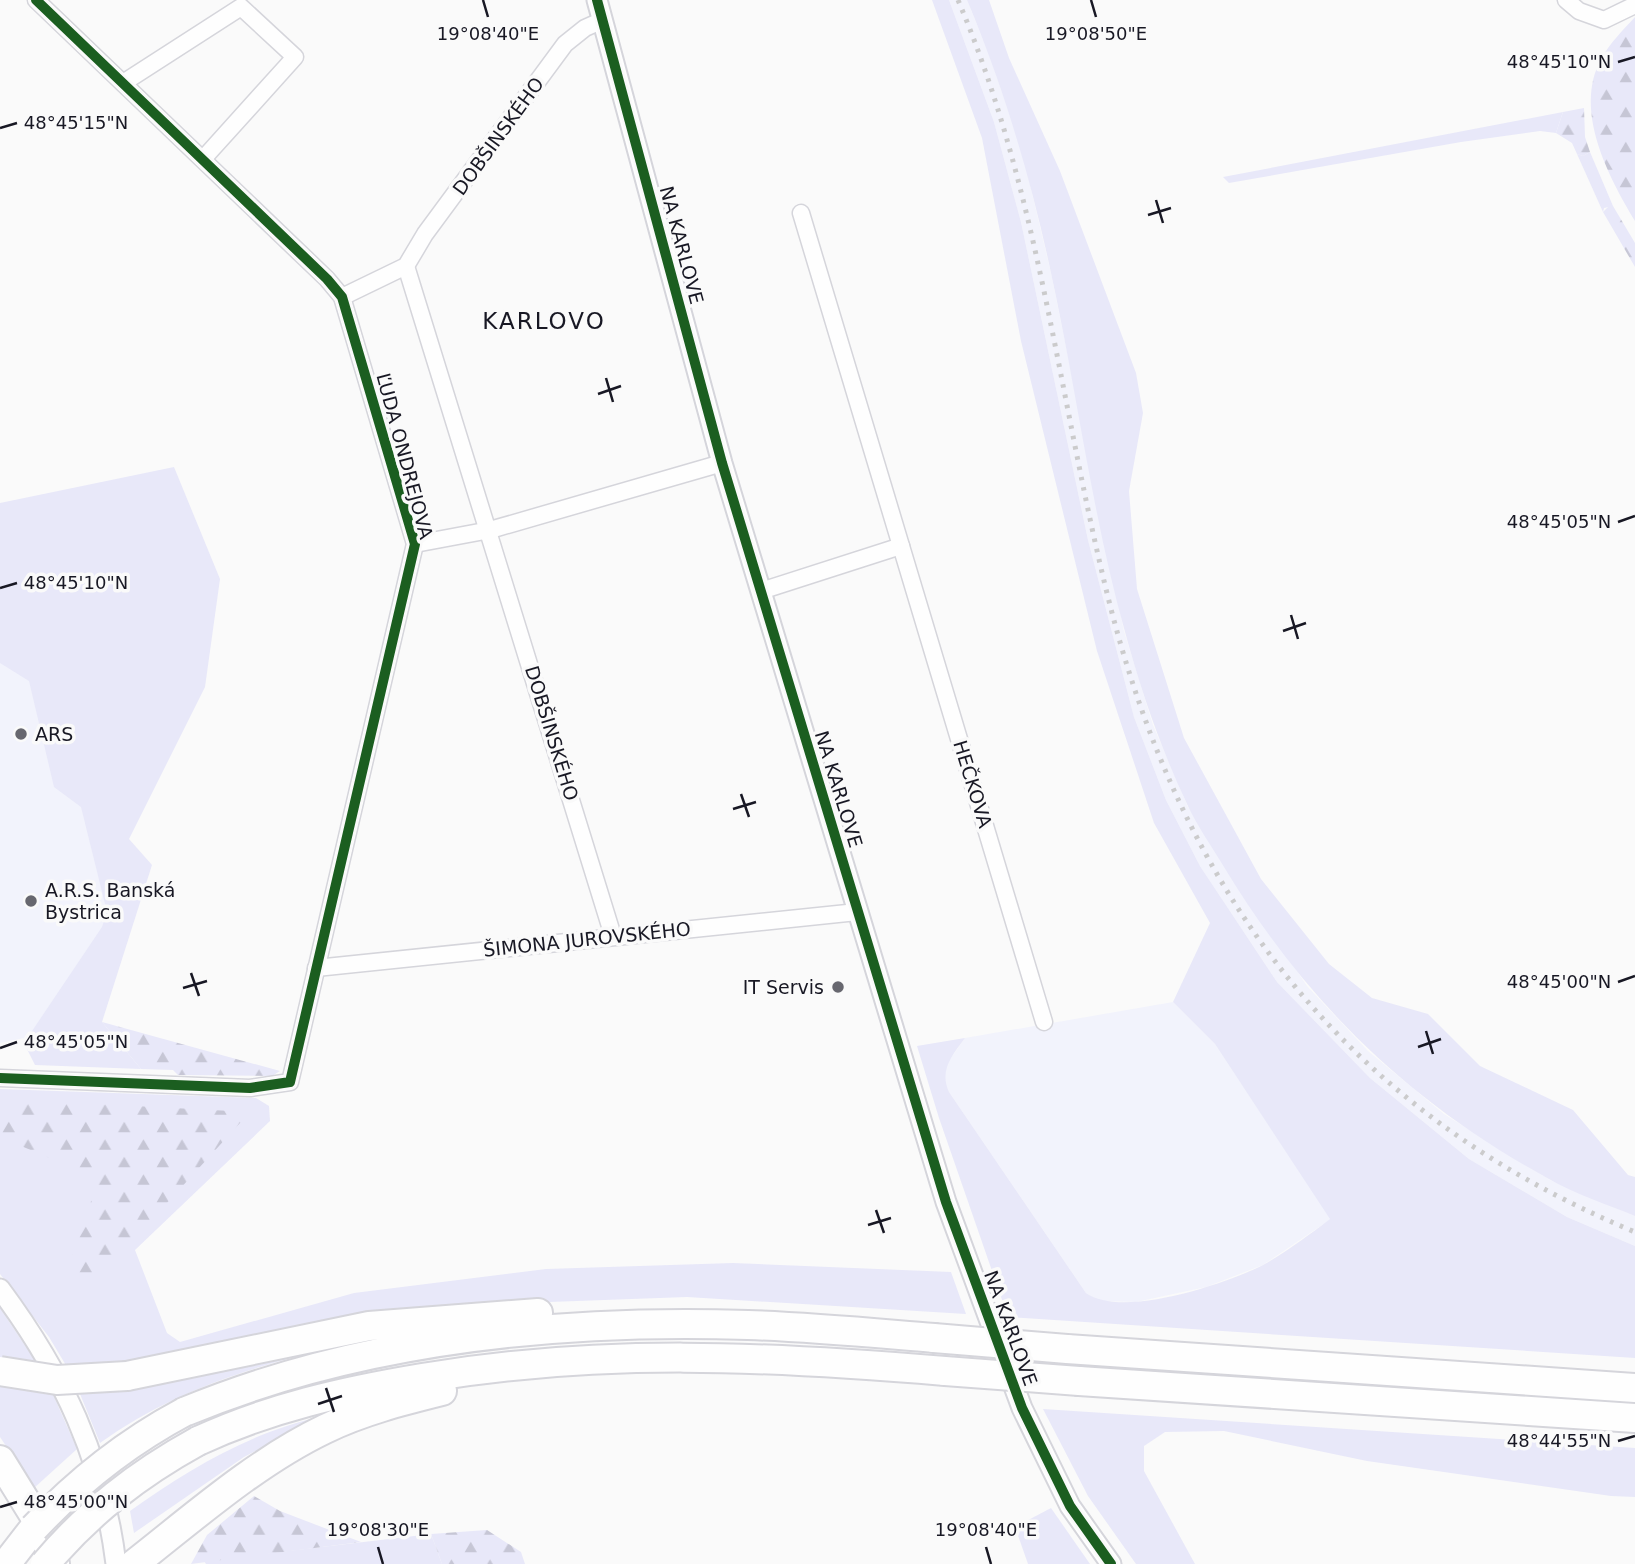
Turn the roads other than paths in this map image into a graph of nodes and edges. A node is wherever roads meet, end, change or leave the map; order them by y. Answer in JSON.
{"nodes":[{"id":1,"x":36,"y":0,"type":"edge"},
{"id":2,"x":597,"y":0,"type":"edge"},
{"id":3,"x":1566,"y":0,"type":"edge"},
{"id":4,"x":237,"y":4,"type":"edge"},
{"id":5,"x":1635,"y":5,"type":"edge"},
{"id":6,"x":603,"y":20,"type":"junction"},
{"id":7,"x":123,"y":83,"type":"junction"},
{"id":8,"x":203,"y":159,"type":"junction"},
{"id":9,"x":801,"y":213,"type":"dead end"},
{"id":10,"x":406,"y":266,"type":"junction"},
{"id":11,"x":342,"y":297,"type":"junction"},
{"id":12,"x":722,"y":463,"type":"junction"},
{"id":13,"x":491,"y":530,"type":"junction"},
{"id":14,"x":415,"y":544,"type":"junction"},
{"id":15,"x":901,"y":545,"type":"junction"},
{"id":16,"x":761,"y":591,"type":"junction"},
{"id":17,"x":857,"y":912,"type":"junction"},
{"id":18,"x":614,"y":936,"type":"junction"},
{"id":19,"x":316,"y":968,"type":"junction"},
{"id":20,"x":1044,"y":1022,"type":"dead end"},
{"id":21,"x":0,"y":1078,"type":"edge"},
{"id":22,"x":0,"y":1289,"type":"edge"},
{"id":23,"x":748,"y":1325,"type":"junction"},
{"id":24,"x":605,"y":1358,"type":"junction"},
{"id":25,"x":0,"y":1371,"type":"edge"},
{"id":26,"x":1635,"y":1388,"type":"edge"},
{"id":27,"x":1635,"y":1418,"type":"edge"},
{"id":28,"x":0,"y":1460,"type":"edge"},
{"id":29,"x":6,"y":1564,"type":"edge"},
{"id":30,"x":45,"y":1564,"type":"edge"},
{"id":31,"x":55,"y":1564,"type":"edge"},
{"id":32,"x":116,"y":1564,"type":"edge"},
{"id":33,"x":134,"y":1564,"type":"edge"},
{"id":34,"x":1111,"y":1564,"type":"edge"}],
"edges":[{"from":1,"to":7,"type":"street","name":"ĽUDA ONDREJOVA"},
{"from":2,"to":6,"type":"street","name":"NA KARLOVE"},
{"from":3,"to":5,"type":"street"},
{"from":4,"to":7,"type":"street"},
{"from":4,"to":8,"type":"street"},
{"from":6,"to":10,"type":"street","name":"DOBŠINSKÉHO"},
{"from":6,"to":12,"type":"street","name":"NA KARLOVE"},
{"from":7,"to":8,"type":"street","name":"ĽUDA ONDREJOVA"},
{"from":8,"to":11,"type":"street","name":"ĽUDA ONDREJOVA"},
{"from":9,"to":15,"type":"street","name":"HEČKOVA"},
{"from":10,"to":11,"type":"street"},
{"from":10,"to":13,"type":"street","name":"DOBŠINSKÉHO"},
{"from":11,"to":14,"type":"street","name":"ĽUDA ONDREJOVA"},
{"from":12,"to":13,"type":"street"},
{"from":12,"to":16,"type":"street","name":"NA KARLOVE"},
{"from":13,"to":14,"type":"street"},
{"from":13,"to":18,"type":"street","name":"DOBŠINSKÉHO"},
{"from":14,"to":19,"type":"street","name":"ĽUDA ONDREJOVA"},
{"from":15,"to":16,"type":"street"},
{"from":15,"to":20,"type":"street","name":"HEČKOVA"},
{"from":16,"to":17,"type":"street","name":"NA KARLOVE"},
{"from":17,"to":18,"type":"street","name":"ŠIMONA JUROVSKÉHO"},
{"from":17,"to":34,"type":"street","name":"NA KARLOVE"},
{"from":18,"to":19,"type":"street","name":"ŠIMONA JUROVSKÉHO"},
{"from":19,"to":21,"type":"street","name":"ĽUDA ONDREJOVA"},
{"from":22,"to":32,"type":"street"},
{"from":23,"to":25,"type":"highway","bridge":true},
{"from":23,"to":26,"type":"highway","bridge":true},
{"from":23,"to":29,"type":"highway","bridge":true},
{"from":24,"to":27,"type":"highway","bridge":true},
{"from":24,"to":30,"type":"highway","bridge":true},
{"from":24,"to":33,"type":"highway"},
{"from":28,"to":31,"type":"highway"}]}
